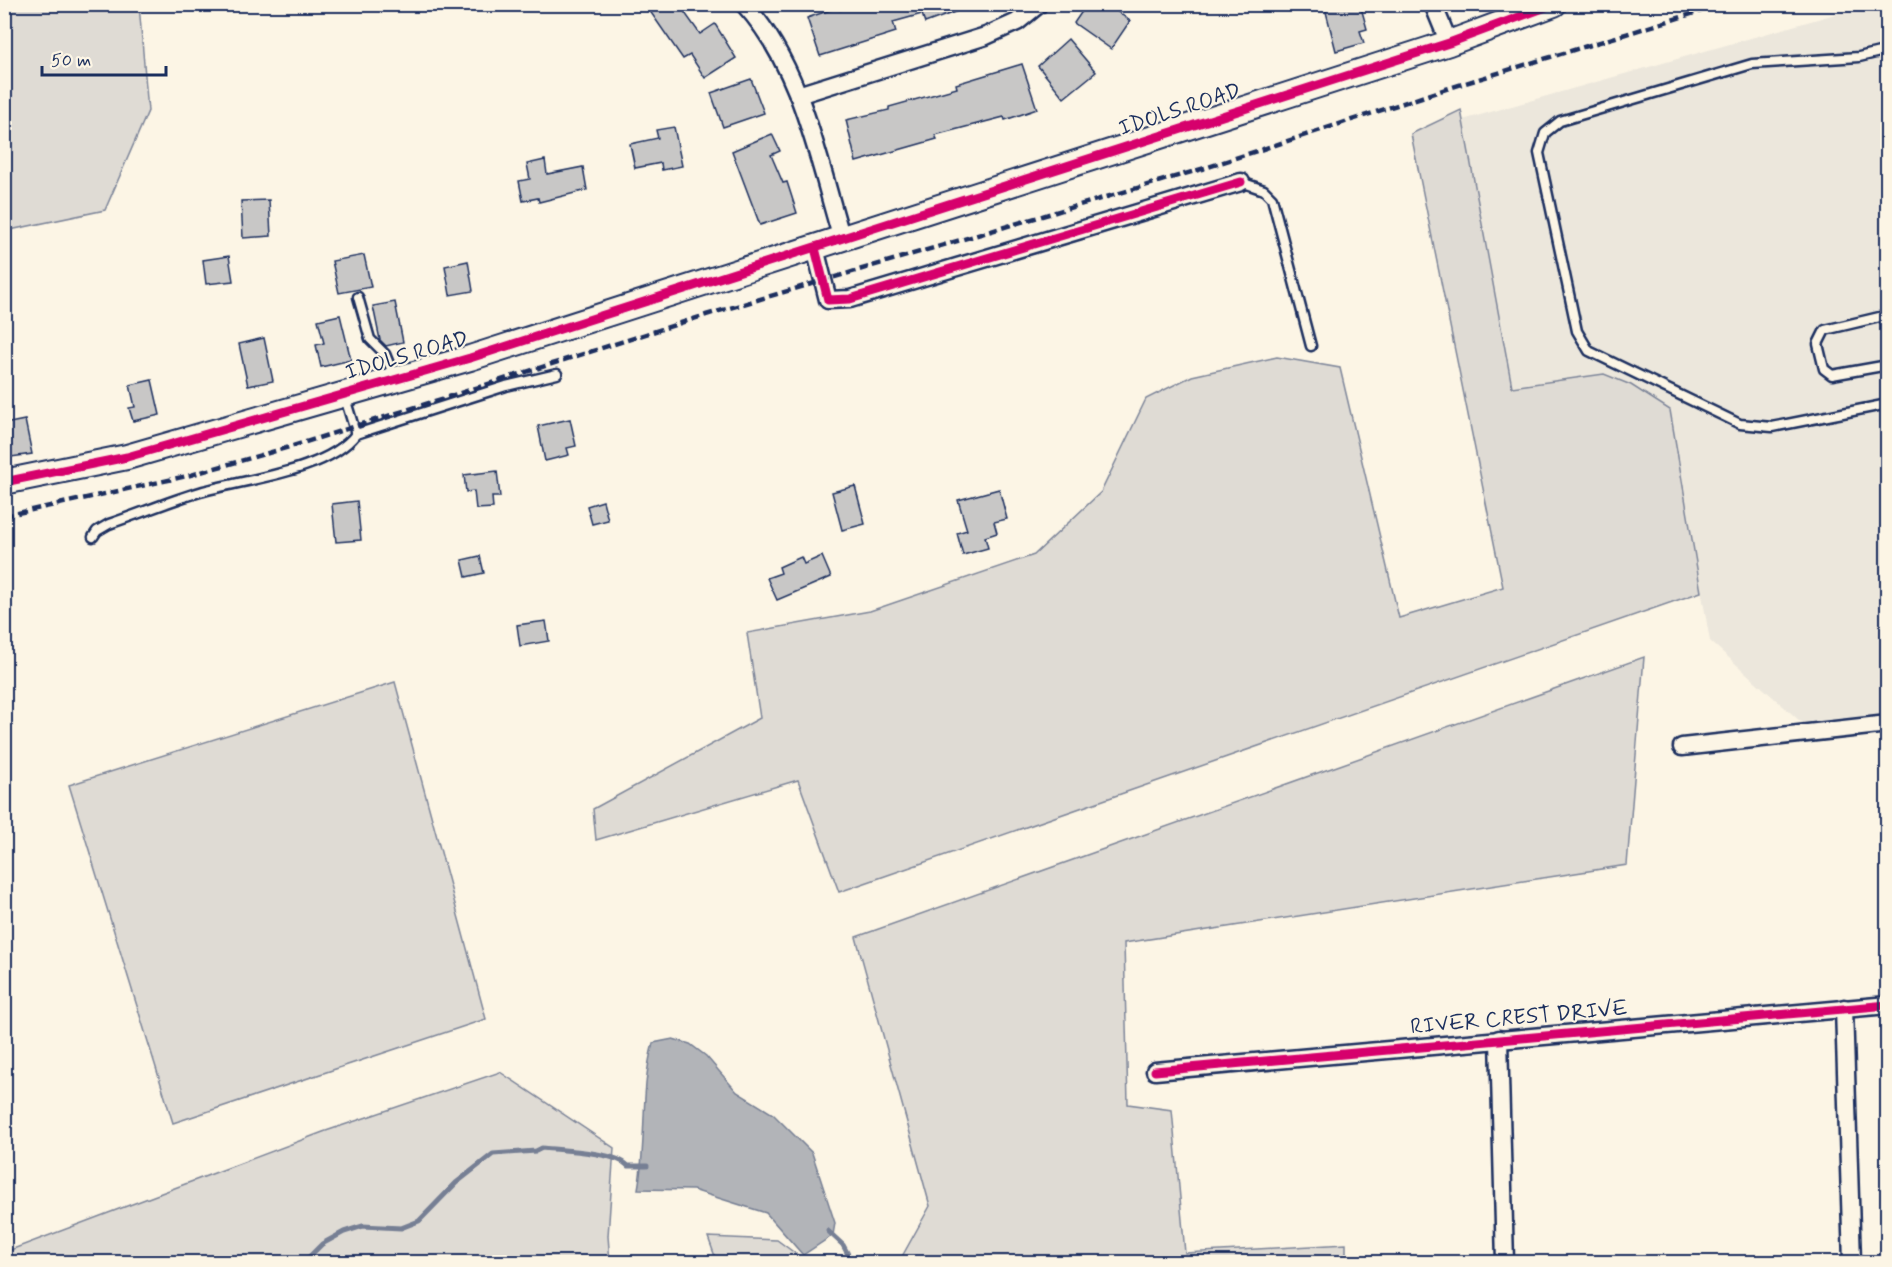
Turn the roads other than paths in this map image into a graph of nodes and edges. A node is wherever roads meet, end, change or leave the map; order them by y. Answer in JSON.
{"nodes":[{"id":1,"x":744,"y":4,"type":"edge"},
{"id":2,"x":1039,"y":4,"type":"edge"},
{"id":3,"x":1433,"y":4,"type":"edge"},
{"id":4,"x":1554,"y":4,"type":"edge"},
{"id":5,"x":1449,"y":43,"type":"junction"},
{"id":6,"x":1887,"y":50,"type":"edge"},
{"id":7,"x":798,"y":95,"type":"junction"},
{"id":8,"x":1241,"y":182,"type":"joint"},
{"id":9,"x":842,"y":240,"type":"junction"},
{"id":10,"x":815,"y":248,"type":"junction"},
{"id":11,"x":357,"y":297,"type":"dead end"},
{"id":12,"x":1887,"y":315,"type":"edge"},
{"id":13,"x":1311,"y":346,"type":"dead end"},
{"id":14,"x":1887,"y":365,"type":"edge"},
{"id":15,"x":556,"y":374,"type":"dead end"},
{"id":16,"x":395,"y":380,"type":"junction"},
{"id":17,"x":344,"y":394,"type":"junction"},
{"id":18,"x":1887,"y":404,"type":"edge"},
{"id":19,"x":356,"y":434,"type":"junction"},
{"id":20,"x":4,"y":482,"type":"edge"},
{"id":21,"x":93,"y":537,"type":"dead end"},
{"id":22,"x":1887,"y":724,"type":"edge"},
{"id":23,"x":1682,"y":747,"type":"dead end"},
{"id":24,"x":1887,"y":1005,"type":"edge"},
{"id":25,"x":1844,"y":1008,"type":"junction"},
{"id":26,"x":1499,"y":1040,"type":"junction"},
{"id":27,"x":1155,"y":1071,"type":"dead end"},
{"id":28,"x":1505,"y":1263,"type":"edge"},
{"id":29,"x":1852,"y":1263,"type":"edge"}],
"edges":[{"from":1,"to":7,"type":"street"},
{"from":2,"to":7,"type":"street"},
{"from":3,"to":5,"type":"street"},
{"from":4,"to":5,"type":"street","name":"IDOLS ROAD"},
{"from":5,"to":9,"type":"street","name":"IDOLS ROAD"},
{"from":6,"to":18,"type":"lane"},
{"from":7,"to":9,"type":"street"},
{"from":8,"to":10,"type":"street"},
{"from":8,"to":13,"type":"lane"},
{"from":9,"to":10,"type":"street","name":"IDOLS ROAD"},
{"from":10,"to":16,"type":"street","name":"IDOLS ROAD"},
{"from":11,"to":16,"type":"lane"},
{"from":12,"to":14,"type":"lane"},
{"from":15,"to":19,"type":"lane"},
{"from":16,"to":17,"type":"street","name":"IDOLS ROAD"},
{"from":17,"to":19,"type":"lane"},
{"from":17,"to":20,"type":"street","name":"IDOLS ROAD"},
{"from":19,"to":21,"type":"lane"},
{"from":22,"to":23,"type":"street"},
{"from":24,"to":25,"type":"street","name":"RIVER CREST DRIVE"},
{"from":25,"to":26,"type":"street","name":"RIVER CREST DRIVE"},
{"from":25,"to":29,"type":"street"},
{"from":26,"to":27,"type":"street","name":"RIVER CREST DRIVE"},
{"from":26,"to":28,"type":"street"}]}
